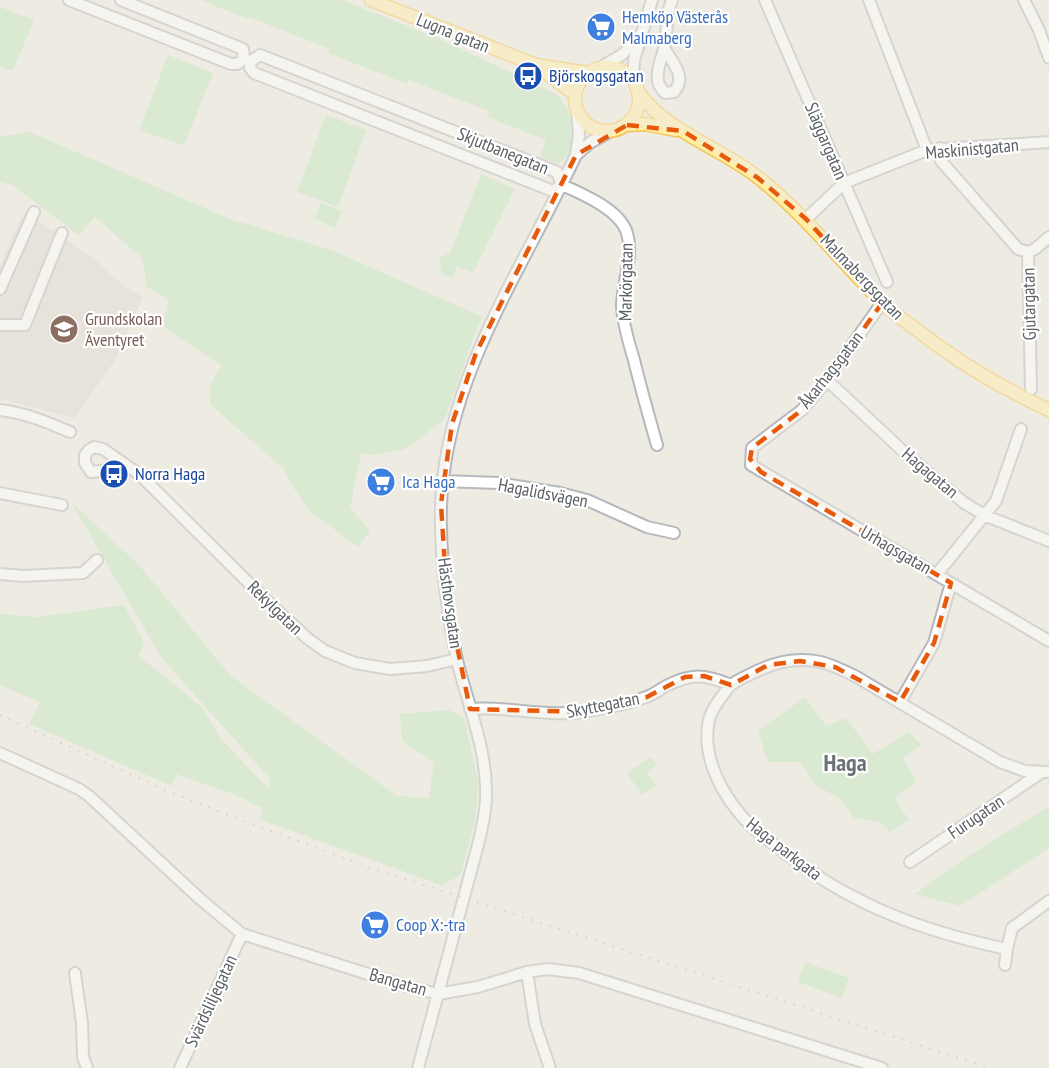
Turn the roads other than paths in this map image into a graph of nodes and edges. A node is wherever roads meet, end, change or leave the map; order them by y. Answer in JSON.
{"nodes":[{"id":1,"x":69,"y":0,"type":"edge"},
{"id":2,"x":122,"y":0,"type":"edge"},
{"id":3,"x":371,"y":0,"type":"edge"},
{"id":4,"x":652,"y":0,"type":"edge"},
{"id":5,"x":672,"y":0,"type":"edge"},
{"id":6,"x":765,"y":0,"type":"edge"},
{"id":7,"x":868,"y":0,"type":"edge"},
{"id":8,"x":1024,"y":0,"type":"edge"},
{"id":9,"x":114,"y":18,"type":"junction"},
{"id":10,"x":640,"y":35,"type":"junction"},
{"id":11,"x":664,"y":48,"type":"dead end"},
{"id":12,"x":1049,"y":58,"type":"edge"},
{"id":13,"x":536,"y":65,"type":"junction"},
{"id":14,"x":603,"y":66,"type":"junction"},
{"id":15,"x":588,"y":73,"type":"junction"},
{"id":16,"x":314,"y":76,"type":"junction"},
{"id":17,"x":633,"y":79,"type":"junction"},
{"id":18,"x":307,"y":94,"type":"junction"},
{"id":19,"x":575,"y":94,"type":"junction"},
{"id":20,"x":640,"y":95,"type":"junction"},
{"id":21,"x":577,"y":111,"type":"junction"},
{"id":22,"x":435,"y":124,"type":"junction"},
{"id":23,"x":627,"y":125,"type":"junction"},
{"id":24,"x":611,"y":131,"type":"junction"},
{"id":25,"x":683,"y":131,"type":"junction"},
{"id":26,"x":428,"y":142,"type":"junction"},
{"id":27,"x":1049,"y":142,"type":"edge"},
{"id":28,"x":940,"y":148,"type":"junction"},
{"id":29,"x":927,"y":150,"type":"junction"},
{"id":30,"x":576,"y":155,"type":"junction"},
{"id":31,"x":844,"y":183,"type":"junction"},
{"id":32,"x":562,"y":185,"type":"junction"},
{"id":33,"x":34,"y":212,"type":"dead end"},
{"id":34,"x":806,"y":219,"type":"junction"},
{"id":35,"x":62,"y":233,"type":"dead end"},
{"id":36,"x":1049,"y":237,"type":"edge"},
{"id":37,"x":1028,"y":252,"type":"junction"},
{"id":38,"x":887,"y":282,"type":"dead end"},
{"id":39,"x":0,"y":289,"type":"edge"},
{"id":40,"x":882,"y":303,"type":"junction"},
{"id":41,"x":0,"y":325,"type":"edge"},
{"id":42,"x":827,"y":380,"type":"junction"},
{"id":43,"x":1031,"y":389,"type":"dead end"},
{"id":44,"x":0,"y":410,"type":"edge"},
{"id":45,"x":1049,"y":411,"type":"edge"},
{"id":46,"x":1021,"y":429,"type":"dead end"},
{"id":47,"x":70,"y":432,"type":"dead end"},
{"id":48,"x":657,"y":445,"type":"dead end"},
{"id":49,"x":750,"y":455,"type":"joint"},
{"id":50,"x":128,"y":468,"type":"dead end"},
{"id":51,"x":442,"y":481,"type":"junction"},
{"id":52,"x":0,"y":493,"type":"edge"},
{"id":53,"x":62,"y":505,"type":"dead end"},
{"id":54,"x":984,"y":515,"type":"junction"},
{"id":55,"x":674,"y":533,"type":"dead end"},
{"id":56,"x":1049,"y":541,"type":"edge"},
{"id":57,"x":97,"y":560,"type":"dead end"},
{"id":58,"x":0,"y":574,"type":"edge"},
{"id":59,"x":937,"y":574,"type":"junction"},
{"id":60,"x":951,"y":583,"type":"junction"},
{"id":61,"x":1049,"y":641,"type":"edge"},
{"id":62,"x":457,"y":659,"type":"junction"},
{"id":63,"x":730,"y":685,"type":"junction"},
{"id":64,"x":900,"y":702,"type":"junction"},
{"id":65,"x":470,"y":709,"type":"junction"},
{"id":66,"x":0,"y":753,"type":"edge"},
{"id":67,"x":1046,"y":772,"type":"edge"},
{"id":68,"x":910,"y":862,"type":"dead end"},
{"id":69,"x":1049,"y":901,"type":"edge"},
{"id":70,"x":242,"y":934,"type":"junction"},
{"id":71,"x":1007,"y":949,"type":"junction"},
{"id":72,"x":1005,"y":965,"type":"dead end"},
{"id":73,"x":527,"y":972,"type":"junction"},
{"id":74,"x":75,"y":973,"type":"dead end"},
{"id":75,"x":438,"y":994,"type":"junction"},
{"id":76,"x":87,"y":1068,"type":"edge"},
{"id":77,"x":180,"y":1068,"type":"edge"},
{"id":78,"x":418,"y":1068,"type":"edge"},
{"id":79,"x":550,"y":1068,"type":"edge"},
{"id":80,"x":882,"y":1068,"type":"edge"}],
"edges":[{"from":1,"to":9,"type":"street"},
{"from":2,"to":9,"type":"street"},
{"from":2,"to":9,"type":"street"},
{"from":3,"to":13,"type":"main road","name":"Lugna gatan"},
{"from":4,"to":10,"type":"street"},
{"from":5,"to":11,"type":"street"},
{"from":6,"to":31,"type":"street","name":"Släggargatan"},
{"from":7,"to":29,"type":"street"},
{"from":8,"to":12,"type":"street"},
{"from":10,"to":14,"type":"street"},
{"from":10,"to":17,"type":"street"},
{"from":13,"to":15,"type":"main road","name":"Lugna gatan"},
{"from":13,"to":19,"type":"main road","name":"Lugna gatan"},
{"from":14,"to":15,"type":"main road"},
{"from":14,"to":17,"type":"main road"},
{"from":15,"to":19,"type":"main road"},
{"from":16,"to":18,"type":"street"},
{"from":16,"to":18,"type":"street","name":"Skjutbanegatan"},
{"from":16,"to":22,"type":"street","name":"Skjutbanegatan"},
{"from":17,"to":20,"type":"main road"},
{"from":18,"to":26,"type":"street","name":"Skjutbanegatan"},
{"from":19,"to":21,"type":"main road"},
{"from":20,"to":23,"type":"main road"},
{"from":20,"to":25,"type":"main road","name":"Malmabergsgatan"},
{"from":21,"to":24,"type":"main road"},
{"from":21,"to":30,"type":"street","name":"Hästhovsgatan"},
{"from":22,"to":26,"type":"street","name":"Skjutbanegatan"},
{"from":22,"to":32,"type":"street","name":"Skjutbanegatan"},
{"from":23,"to":24,"type":"main road"},
{"from":23,"to":25,"type":"main road","name":"Malmabergsgatan"},
{"from":24,"to":30,"type":"street","name":"Hästhovsgatan"},
{"from":25,"to":34,"type":"main road","name":"Malmabergsgatan"},
{"from":26,"to":32,"type":"street","name":"Skjutbanegatan"},
{"from":27,"to":28,"type":"street","name":"Maskinistgatan"},
{"from":28,"to":29,"type":"street","name":"Maskinistgatan"},
{"from":28,"to":37,"type":"street","name":"Gjutargatan"},
{"from":29,"to":31,"type":"street","name":"Maskinistgatan"},
{"from":30,"to":32,"type":"street","name":"Hästhovsgatan"},
{"from":31,"to":34,"type":"street","name":"Maskinistgatan"},
{"from":31,"to":38,"type":"street","name":"Släggargatan"},
{"from":32,"to":48,"type":"street","name":"Markörgatan"},
{"from":32,"to":51,"type":"street","name":"Hästhovsgatan"},
{"from":33,"to":39,"type":"street"},
{"from":34,"to":40,"type":"main road","name":"Malmabergsgatan"},
{"from":35,"to":41,"type":"street"},
{"from":36,"to":37,"type":"street"},
{"from":37,"to":43,"type":"street","name":"Gjutargatan"},
{"from":40,"to":42,"type":"street","name":"Åkarhagsgatan"},
{"from":40,"to":45,"type":"main road","name":"Malmabergsgatan"},
{"from":42,"to":49,"type":"street","name":"Åkarhagsgatan"},
{"from":42,"to":54,"type":"street","name":"Hagagatan"},
{"from":44,"to":47,"type":"street"},
{"from":46,"to":54,"type":"street"},
{"from":49,"to":59,"type":"street","name":"Urhagsgatan"},
{"from":50,"to":62,"type":"street","name":"Rekylgatan"},
{"from":51,"to":55,"type":"street","name":"Hagalidsvägen"},
{"from":51,"to":62,"type":"street","name":"Hästhovsgatan"},
{"from":52,"to":53,"type":"street"},
{"from":54,"to":56,"type":"street","name":"Hagagatan"},
{"from":54,"to":59,"type":"street"},
{"from":57,"to":58,"type":"street"},
{"from":59,"to":60,"type":"street","name":"Urhagsgatan"},
{"from":60,"to":61,"type":"street","name":"Urhagsgatan"},
{"from":60,"to":64,"type":"street"},
{"from":62,"to":65,"type":"street","name":"Hästhovsgatan"},
{"from":63,"to":64,"type":"street","name":"Haga parkgata"},
{"from":63,"to":65,"type":"street","name":"Skyttegatan"},
{"from":63,"to":71,"type":"street","name":"Haga parkgata"},
{"from":64,"to":67,"type":"street","name":"Haga parkgata"},
{"from":65,"to":75,"type":"street","name":"Hästhovsgatan"},
{"from":66,"to":70,"type":"street","name":"Bangatan"},
{"from":67,"to":68,"type":"street","name":"Furugatan"},
{"from":69,"to":71,"type":"street"},
{"from":70,"to":75,"type":"street","name":"Bangatan"},
{"from":70,"to":77,"type":"street","name":"Svärdsliljegatan"},
{"from":71,"to":72,"type":"street"},
{"from":73,"to":75,"type":"street","name":"Bangatan"},
{"from":73,"to":79,"type":"street"},
{"from":73,"to":80,"type":"street","name":"Bangatan"},
{"from":74,"to":76,"type":"street"},
{"from":75,"to":78,"type":"street","name":"Hästhovsgatan"}]}
